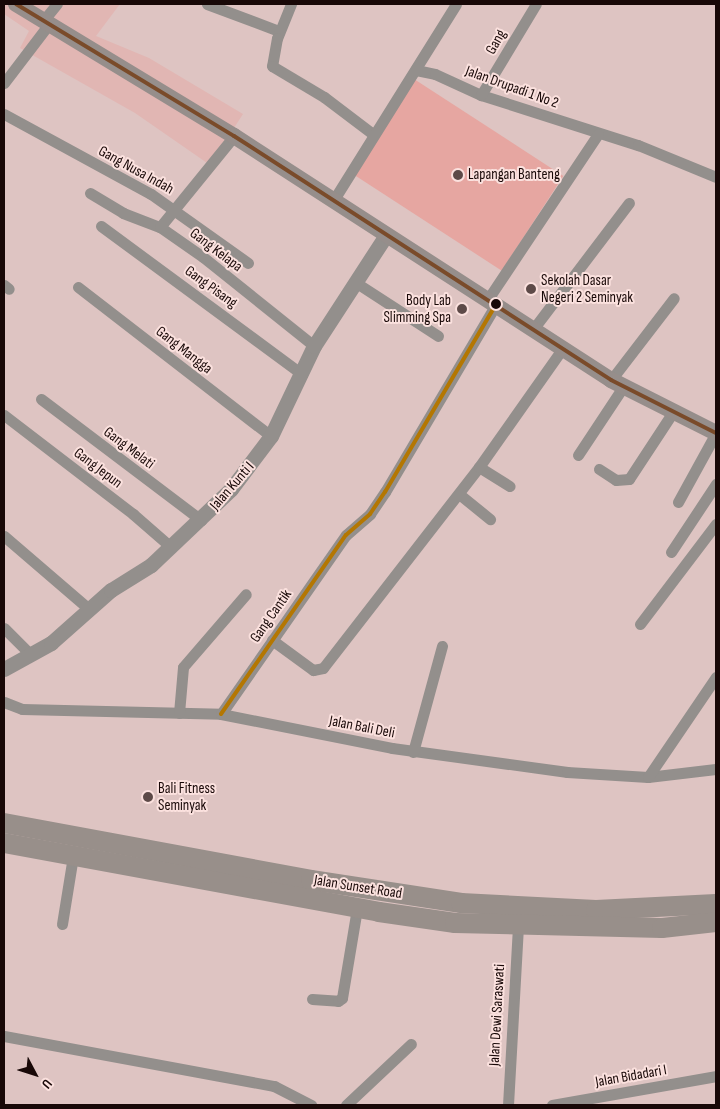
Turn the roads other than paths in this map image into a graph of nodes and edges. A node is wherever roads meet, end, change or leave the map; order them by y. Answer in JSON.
{"nodes":[{"id":1,"x":16,"y":4,"type":"edge"},
{"id":2,"x":57,"y":4,"type":"edge"},
{"id":3,"x":207,"y":4,"type":"edge"},
{"id":4,"x":291,"y":4,"type":"edge"},
{"id":5,"x":456,"y":4,"type":"edge"},
{"id":6,"x":536,"y":4,"type":"edge"},
{"id":7,"x":46,"y":23,"type":"junction"},
{"id":8,"x":279,"y":32,"type":"junction"},
{"id":9,"x":416,"y":70,"type":"junction"},
{"id":10,"x":4,"y":83,"type":"edge"},
{"id":11,"x":481,"y":95,"type":"junction"},
{"id":12,"x":4,"y":114,"type":"edge"},
{"id":13,"x":373,"y":134,"type":"junction"},
{"id":14,"x":598,"y":134,"type":"junction"},
{"id":15,"x":234,"y":136,"type":"junction"},
{"id":16,"x":716,"y":177,"type":"edge"},
{"id":17,"x":90,"y":193,"type":"dead end"},
{"id":18,"x":333,"y":201,"type":"junction"},
{"id":19,"x":629,"y":203,"type":"dead end"},
{"id":20,"x":176,"y":210,"type":"junction"},
{"id":21,"x":101,"y":226,"type":"dead end"},
{"id":22,"x":160,"y":227,"type":"junction"},
{"id":23,"x":386,"y":236,"type":"junction"},
{"id":24,"x":248,"y":263,"type":"dead end"},
{"id":25,"x":355,"y":282,"type":"junction"},
{"id":26,"x":78,"y":288,"type":"dead end"},
{"id":27,"x":674,"y":298,"type":"dead end"},
{"id":28,"x":492,"y":301,"type":"junction"},
{"id":29,"x":534,"y":328,"type":"junction"},
{"id":30,"x":438,"y":336,"type":"dead end"},
{"id":31,"x":314,"y":346,"type":"junction"},
{"id":32,"x":563,"y":348,"type":"junction"},
{"id":33,"x":302,"y":374,"type":"junction"},
{"id":34,"x":617,"y":384,"type":"junction"},
{"id":35,"x":41,"y":399,"type":"dead end"},
{"id":36,"x":674,"y":412,"type":"junction"},
{"id":37,"x":4,"y":415,"type":"edge"},
{"id":38,"x":716,"y":433,"type":"edge"},
{"id":39,"x":271,"y":436,"type":"junction"},
{"id":40,"x":578,"y":454,"type":"dead end"},
{"id":41,"x":480,"y":467,"type":"junction"},
{"id":42,"x":599,"y":469,"type":"dead end"},
{"id":43,"x":716,"y":484,"type":"edge"},
{"id":44,"x":510,"y":486,"type":"dead end"},
{"id":45,"x":459,"y":494,"type":"junction"},
{"id":46,"x":678,"y":502,"type":"dead end"},
{"id":47,"x":490,"y":519,"type":"dead end"},
{"id":48,"x":201,"y":520,"type":"junction"},
{"id":49,"x":716,"y":524,"type":"edge"},
{"id":50,"x":4,"y":536,"type":"edge"},
{"id":51,"x":171,"y":547,"type":"junction"},
{"id":52,"x":671,"y":552,"type":"dead end"},
{"id":53,"x":246,"y":594,"type":"dead end"},
{"id":54,"x":89,"y":609,"type":"junction"},
{"id":55,"x":640,"y":624,"type":"dead end"},
{"id":56,"x":4,"y":628,"type":"edge"},
{"id":57,"x":272,"y":640,"type":"junction"},
{"id":58,"x":442,"y":646,"type":"dead end"},
{"id":59,"x":30,"y":654,"type":"junction"},
{"id":60,"x":4,"y":669,"type":"edge"},
{"id":61,"x":716,"y":677,"type":"edge"},
{"id":62,"x":4,"y":702,"type":"edge"},
{"id":63,"x":179,"y":713,"type":"junction"},
{"id":64,"x":221,"y":714,"type":"junction"},
{"id":65,"x":413,"y":752,"type":"junction"},
{"id":66,"x":716,"y":770,"type":"edge"},
{"id":67,"x":648,"y":776,"type":"junction"},
{"id":68,"x":4,"y":823,"type":"edge"},
{"id":69,"x":4,"y":844,"type":"edge"},
{"id":70,"x":73,"y":856,"type":"junction"},
{"id":71,"x":716,"y":904,"type":"edge"},
{"id":72,"x":357,"y":908,"type":"junction"},
{"id":73,"x":716,"y":922,"type":"edge"},
{"id":74,"x":62,"y":924,"type":"dead end"},
{"id":75,"x":518,"y":926,"type":"junction"},
{"id":76,"x":312,"y":999,"type":"dead end"},
{"id":77,"x":4,"y":1036,"type":"edge"},
{"id":78,"x":411,"y":1044,"type":"dead end"},
{"id":79,"x":716,"y":1076,"type":"edge"},
{"id":80,"x":310,"y":1105,"type":"edge"},
{"id":81,"x":346,"y":1105,"type":"edge"},
{"id":82,"x":508,"y":1105,"type":"edge"},
{"id":83,"x":552,"y":1105,"type":"edge"}],
"edges":[{"from":1,"to":7,"type":"main road"},
{"from":2,"to":7,"type":"street"},
{"from":3,"to":8,"type":"street"},
{"from":4,"to":8,"type":"street"},
{"from":5,"to":9,"type":"street"},
{"from":6,"to":11,"type":"street","name":"Gang"},
{"from":7,"to":10,"type":"street"},
{"from":7,"to":15,"type":"main road"},
{"from":8,"to":13,"type":"street"},
{"from":9,"to":11,"type":"street","name":"Jalan Drupadi 1 No 2"},
{"from":9,"to":13,"type":"street"},
{"from":11,"to":14,"type":"street","name":"Jalan Drupadi 1 No 2"},
{"from":12,"to":20,"type":"street","name":"Gang Nusa Indah"},
{"from":13,"to":18,"type":"street"},
{"from":14,"to":16,"type":"street","name":"Jalan Drupadi 1 No 2"},
{"from":14,"to":28,"type":"street","name":"Gang Cantik"},
{"from":15,"to":18,"type":"main road"},
{"from":15,"to":20,"type":"street"},
{"from":17,"to":22,"type":"street","name":"Gang Kelapa"},
{"from":18,"to":23,"type":"main road"},
{"from":19,"to":29,"type":"street"},
{"from":20,"to":22,"type":"street"},
{"from":20,"to":24,"type":"street","name":"Gang Nusa Indah"},
{"from":21,"to":33,"type":"street","name":"Gang Pisang"},
{"from":22,"to":31,"type":"street","name":"Gang Kelapa"},
{"from":23,"to":25,"type":"street","name":"Jalan Kunti I"},
{"from":23,"to":28,"type":"main road"},
{"from":25,"to":30,"type":"street"},
{"from":25,"to":31,"type":"street","name":"Jalan Kunti I"},
{"from":26,"to":39,"type":"street","name":"Gang Mangga"},
{"from":27,"to":34,"type":"street"},
{"from":28,"to":29,"type":"main road"},
{"from":28,"to":57,"type":"street","name":"Gang Cantik"},
{"from":29,"to":32,"type":"main road"},
{"from":31,"to":33,"type":"street","name":"Jalan Kunti I"},
{"from":32,"to":34,"type":"main road"},
{"from":32,"to":41,"type":"street"},
{"from":33,"to":39,"type":"street","name":"Jalan Kunti I"},
{"from":34,"to":36,"type":"main road"},
{"from":34,"to":40,"type":"street"},
{"from":35,"to":48,"type":"street","name":"Gang Melati"},
{"from":36,"to":38,"type":"main road"},
{"from":36,"to":42,"type":"street"},
{"from":37,"to":51,"type":"street","name":"Gang Jepun"},
{"from":38,"to":46,"type":"street"},
{"from":39,"to":48,"type":"street","name":"Jalan Kunti I"},
{"from":41,"to":44,"type":"street"},
{"from":41,"to":45,"type":"street"},
{"from":43,"to":52,"type":"street"},
{"from":45,"to":47,"type":"street"},
{"from":45,"to":57,"type":"street"},
{"from":48,"to":51,"type":"street","name":"Jalan Kunti I"},
{"from":49,"to":55,"type":"street"},
{"from":50,"to":54,"type":"street"},
{"from":51,"to":54,"type":"street","name":"Jalan Kunti I"},
{"from":53,"to":63,"type":"street"},
{"from":54,"to":59,"type":"street","name":"Jalan Kunti I"},
{"from":56,"to":59,"type":"street"},
{"from":57,"to":64,"type":"street","name":"Gang Cantik"},
{"from":58,"to":65,"type":"street"},
{"from":59,"to":60,"type":"street","name":"Jalan Kunti I"},
{"from":61,"to":67,"type":"street"},
{"from":62,"to":63,"type":"street","name":"Jalan Bali Deli"},
{"from":63,"to":64,"type":"street","name":"Jalan Bali Deli"},
{"from":64,"to":65,"type":"street","name":"Jalan Bali Deli"},
{"from":65,"to":67,"type":"street","name":"Jalan Bali Deli"},
{"from":66,"to":67,"type":"street","name":"Jalan Bali Deli"},
{"from":68,"to":71,"type":"highway","name":"Jalan Sunset Road"},
{"from":69,"to":70,"type":"highway","name":"Jalan Sunset Road"},
{"from":70,"to":72,"type":"highway","name":"Jalan Sunset Road"},
{"from":70,"to":74,"type":"street"},
{"from":72,"to":75,"type":"highway","name":"Jalan Sunset Road"},
{"from":72,"to":76,"type":"street"},
{"from":73,"to":75,"type":"highway","name":"Jalan Sunset Road"},
{"from":75,"to":82,"type":"street","name":"Jalan Dewi Saraswati"},
{"from":77,"to":80,"type":"street"},
{"from":78,"to":81,"type":"street"},
{"from":79,"to":83,"type":"street","name":"Jalan Bidadari I"}]}
